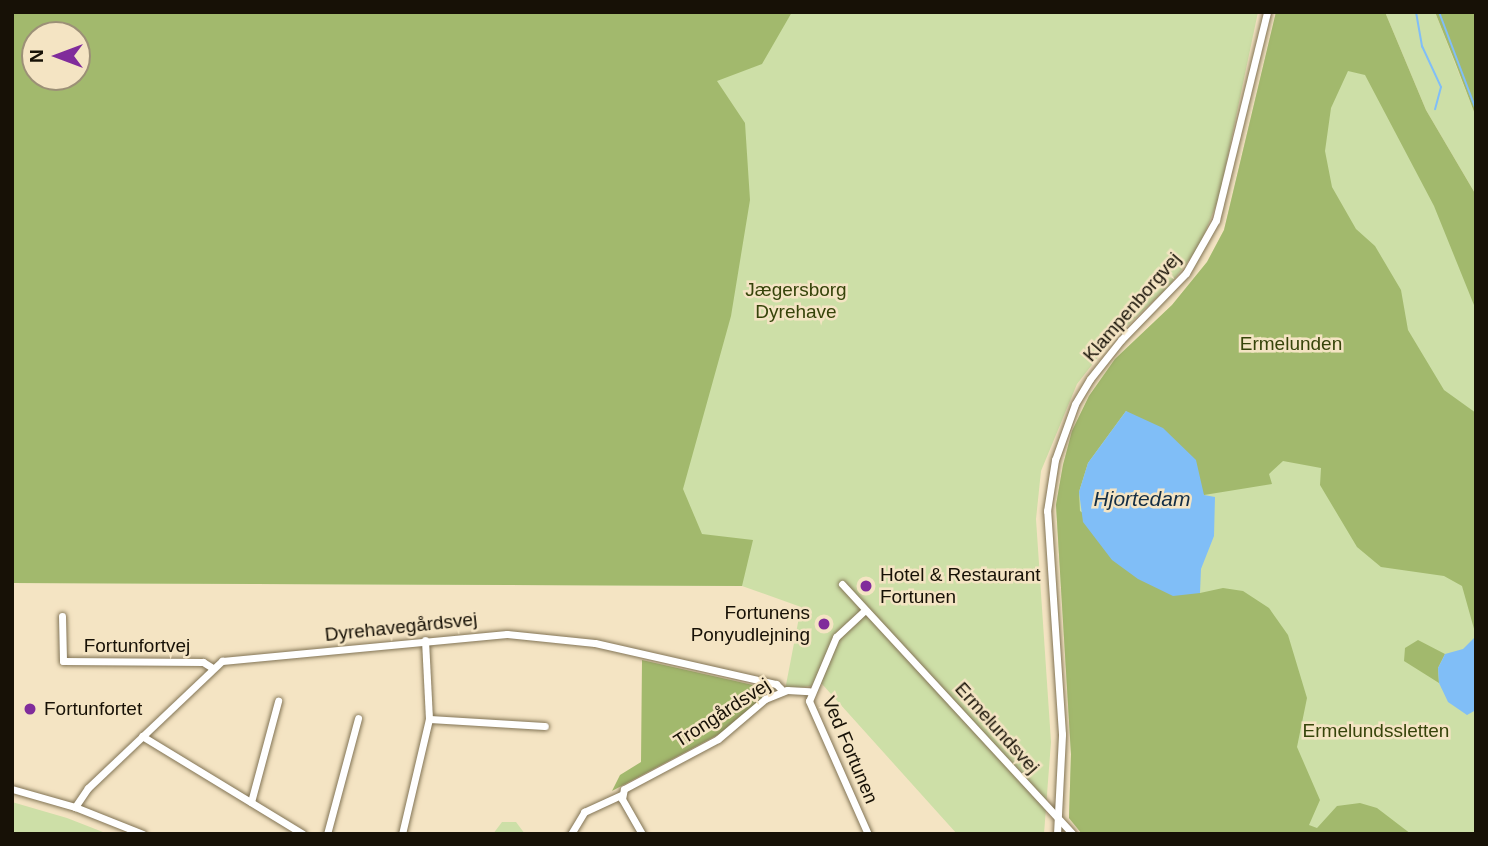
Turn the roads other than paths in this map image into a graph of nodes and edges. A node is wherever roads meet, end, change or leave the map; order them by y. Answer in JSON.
{"nodes":[{"id":1,"x":1267,"y":12,"type":"edge"},
{"id":2,"x":842,"y":584,"type":"dead end"},
{"id":3,"x":864,"y":611,"type":"junction"},
{"id":4,"x":62,"y":616,"type":"dead end"},
{"id":5,"x":425,"y":640,"type":"junction"},
{"id":6,"x":211,"y":667,"type":"junction"},
{"id":7,"x":783,"y":691,"type":"junction"},
{"id":8,"x":809,"y":691,"type":"junction"},
{"id":9,"x":278,"y":701,"type":"dead end"},
{"id":10,"x":358,"y":718,"type":"dead end"},
{"id":11,"x":429,"y":719,"type":"junction"},
{"id":12,"x":545,"y":726,"type":"dead end"},
{"id":13,"x":142,"y":736,"type":"junction"},
{"id":14,"x":12,"y":789,"type":"edge"},
{"id":15,"x":621,"y":795,"type":"junction"},
{"id":16,"x":251,"y":802,"type":"junction"},
{"id":17,"x":75,"y":807,"type":"junction"},
{"id":18,"x":1059,"y":820,"type":"junction"},
{"id":19,"x":867,"y":832,"type":"edge"},
{"id":20,"x":143,"y":834,"type":"edge"},
{"id":21,"x":303,"y":834,"type":"edge"},
{"id":22,"x":327,"y":834,"type":"edge"},
{"id":23,"x":402,"y":834,"type":"edge"},
{"id":24,"x":571,"y":834,"type":"edge"},
{"id":25,"x":642,"y":834,"type":"edge"},
{"id":26,"x":858,"y":834,"type":"edge"},
{"id":27,"x":1057,"y":834,"type":"edge"},
{"id":28,"x":1073,"y":834,"type":"edge"}],
"edges":[{"from":1,"to":18,"type":"street","name":"Klampenborgvej"},
{"from":2,"to":3,"type":"street"},
{"from":3,"to":8,"type":"street","name":"Ved Fortunen"},
{"from":3,"to":18,"type":"street","name":"Ermelundsvej"},
{"from":4,"to":6,"type":"street","name":"Fortunfortvej"},
{"from":5,"to":6,"type":"street","name":"Dyrehavegårdsvej"},
{"from":5,"to":7,"type":"street","name":"Dyrehavegårdsvej"},
{"from":5,"to":11,"type":"street"},
{"from":6,"to":13,"type":"street"},
{"from":7,"to":8,"type":"street","name":"Trongårdsvej"},
{"from":7,"to":15,"type":"street","name":"Trongårdsvej"},
{"from":8,"to":19,"type":"street","name":"Ved Fortunen"},
{"from":9,"to":16,"type":"street"},
{"from":10,"to":22,"type":"street"},
{"from":11,"to":12,"type":"street"},
{"from":11,"to":23,"type":"street"},
{"from":13,"to":16,"type":"street"},
{"from":13,"to":17,"type":"street"},
{"from":14,"to":17,"type":"street"},
{"from":15,"to":24,"type":"street","name":"Trongårdsvej"},
{"from":15,"to":25,"type":"street"},
{"from":16,"to":21,"type":"street"},
{"from":17,"to":20,"type":"street"},
{"from":18,"to":27,"type":"street","name":"Klampenborgvej"},
{"from":18,"to":28,"type":"street","name":"Ermelundsvej"},
{"from":19,"to":26,"type":"street"}]}
